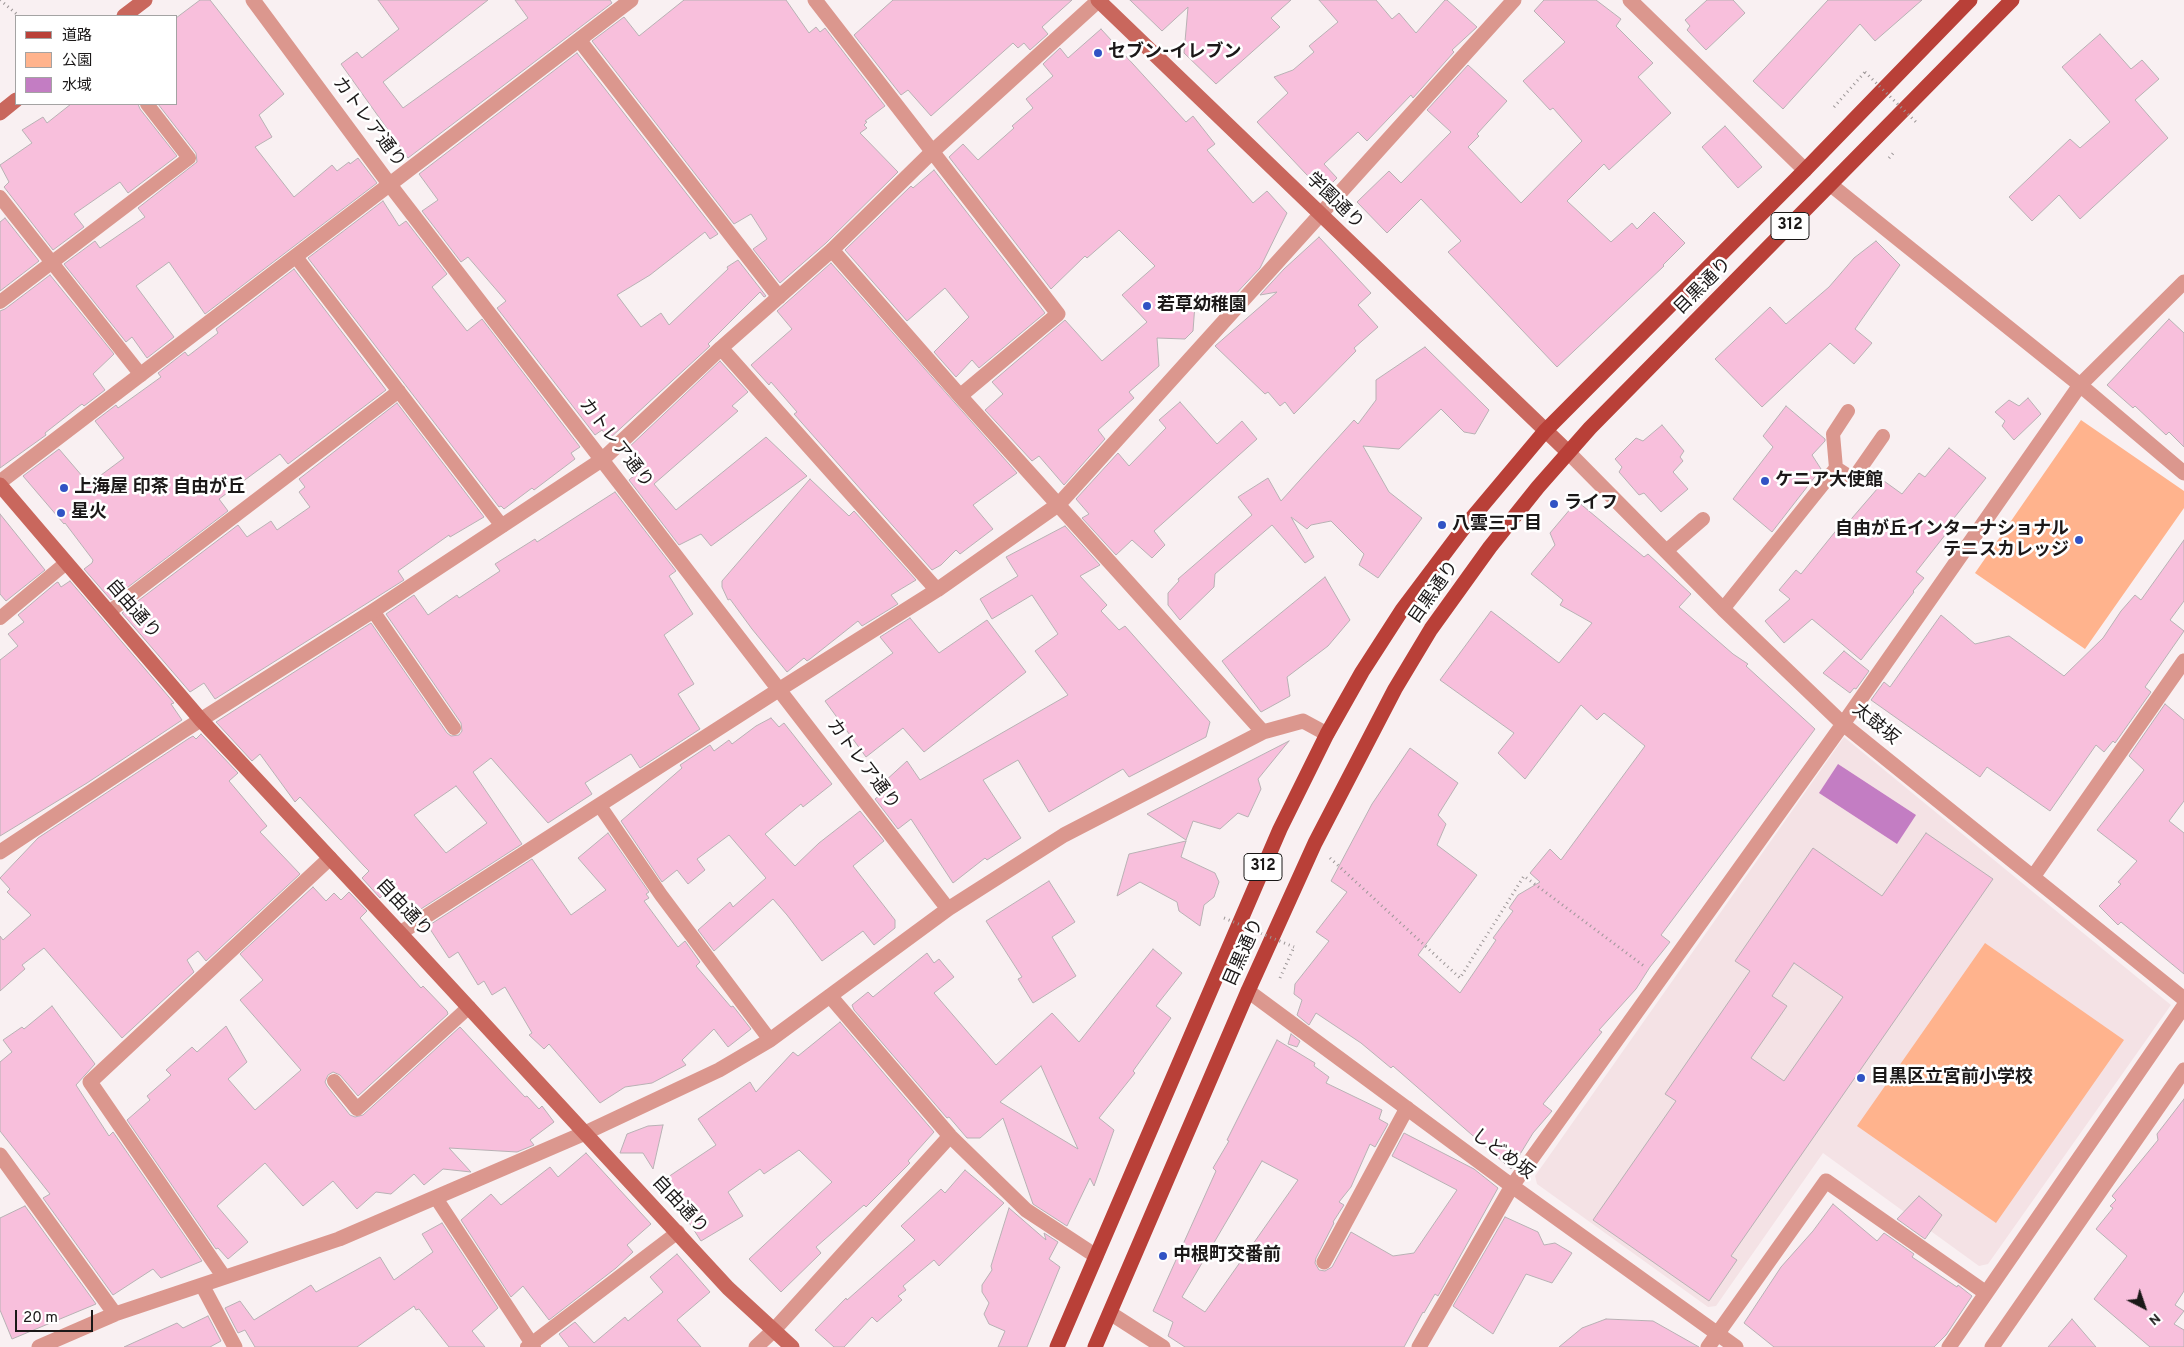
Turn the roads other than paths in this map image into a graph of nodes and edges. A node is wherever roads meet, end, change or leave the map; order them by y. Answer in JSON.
{"nodes":[{"id":1,"x":145,"y":0,"type":"edge"},
{"id":2,"x":253,"y":0,"type":"edge"},
{"id":3,"x":631,"y":0,"type":"edge"},
{"id":4,"x":815,"y":0,"type":"edge"},
{"id":5,"x":1098,"y":0,"type":"edge"},
{"id":6,"x":1514,"y":0,"type":"edge"},
{"id":7,"x":1630,"y":0,"type":"edge"},
{"id":8,"x":1970,"y":0,"type":"edge"},
{"id":9,"x":2012,"y":0,"type":"edge"},
{"id":10,"x":125,"y":15,"type":"edge"},
{"id":11,"x":580,"y":41,"type":"junction"},
{"id":12,"x":15,"y":101,"type":"edge"},
{"id":13,"x":148,"y":105,"type":"edge"},
{"id":14,"x":0,"y":112,"type":"edge"},
{"id":15,"x":933,"y":150,"type":"junction"},
{"id":16,"x":1805,"y":170,"type":"junction"},
{"id":17,"x":390,"y":185,"type":"junction"},
{"id":18,"x":1831,"y":185,"type":"junction"},
{"id":19,"x":0,"y":197,"type":"edge"},
{"id":20,"x":1320,"y":215,"type":"junction"},
{"id":21,"x":832,"y":250,"type":"junction"},
{"id":22,"x":296,"y":257,"type":"junction"},
{"id":23,"x":53,"y":264,"type":"junction"},
{"id":24,"x":2184,"y":282,"type":"edge"},
{"id":25,"x":779,"y":297,"type":"junction"},
{"id":26,"x":0,"y":302,"type":"edge"},
{"id":27,"x":721,"y":348,"type":"junction"},
{"id":28,"x":141,"y":374,"type":"junction"},
{"id":29,"x":2080,"y":385,"type":"junction"},
{"id":30,"x":399,"y":391,"type":"junction"},
{"id":31,"x":960,"y":396,"type":"junction"},
{"id":32,"x":1848,"y":411,"type":"dead end"},
{"id":33,"x":1545,"y":431,"type":"junction"},
{"id":34,"x":1883,"y":436,"type":"dead end"},
{"id":35,"x":1568,"y":452,"type":"junction"},
{"id":36,"x":603,"y":459,"type":"junction"},
{"id":37,"x":1836,"y":468,"type":"junction"},
{"id":38,"x":2184,"y":473,"type":"edge"},
{"id":39,"x":0,"y":484,"type":"edge"},
{"id":40,"x":1058,"y":504,"type":"junction"},
{"id":41,"x":1702,"y":519,"type":"dead end"},
{"id":42,"x":502,"y":526,"type":"junction"},
{"id":43,"x":1666,"y":551,"type":"junction"},
{"id":44,"x":66,"y":562,"type":"junction"},
{"id":45,"x":938,"y":590,"type":"junction"},
{"id":46,"x":1723,"y":609,"type":"junction"},
{"id":47,"x":374,"y":611,"type":"junction"},
{"id":48,"x":109,"y":612,"type":"junction"},
{"id":49,"x":0,"y":618,"type":"edge"},
{"id":50,"x":2184,"y":661,"type":"edge"},
{"id":51,"x":780,"y":689,"type":"junction"},
{"id":52,"x":201,"y":720,"type":"junction"},
{"id":53,"x":1843,"y":724,"type":"junction"},
{"id":54,"x":454,"y":728,"type":"dead end"},
{"id":55,"x":1263,"y":732,"type":"junction"},
{"id":56,"x":1327,"y":734,"type":"junction"},
{"id":57,"x":600,"y":806,"type":"junction"},
{"id":58,"x":0,"y":852,"type":"edge"},
{"id":59,"x":330,"y":858,"type":"junction"},
{"id":60,"x":2033,"y":877,"type":"junction"},
{"id":61,"x":948,"y":910,"type":"junction"},
{"id":62,"x":400,"y":933,"type":"junction"},
{"id":63,"x":1248,"y":991,"type":"junction"},
{"id":64,"x":830,"y":996,"type":"junction"},
{"id":65,"x":2184,"y":999,"type":"edge"},
{"id":66,"x":2184,"y":1006,"type":"edge"},
{"id":67,"x":469,"y":1007,"type":"junction"},
{"id":68,"x":770,"y":1040,"type":"junction"},
{"id":69,"x":2184,"y":1070,"type":"edge"},
{"id":70,"x":334,"y":1081,"type":"dead end"},
{"id":71,"x":1407,"y":1108,"type":"junction"},
{"id":72,"x":585,"y":1133,"type":"junction"},
{"id":73,"x":950,"y":1136,"type":"junction"},
{"id":74,"x":0,"y":1155,"type":"edge"},
{"id":75,"x":1512,"y":1186,"type":"junction"},
{"id":76,"x":436,"y":1198,"type":"junction"},
{"id":77,"x":678,"y":1232,"type":"junction"},
{"id":78,"x":1096,"y":1256,"type":"junction"},
{"id":79,"x":1324,"y":1262,"type":"dead end"},
{"id":80,"x":224,"y":1276,"type":"junction"},
{"id":81,"x":202,"y":1285,"type":"junction"},
{"id":82,"x":1986,"y":1293,"type":"junction"},
{"id":83,"x":1110,"y":1313,"type":"junction"},
{"id":84,"x":115,"y":1314,"type":"junction"},
{"id":85,"x":773,"y":1331,"type":"junction"},
{"id":86,"x":1718,"y":1334,"type":"junction"},
{"id":87,"x":531,"y":1346,"type":"edge"},
{"id":88,"x":39,"y":1347,"type":"edge"},
{"id":89,"x":235,"y":1347,"type":"edge"},
{"id":90,"x":756,"y":1347,"type":"edge"},
{"id":91,"x":792,"y":1347,"type":"edge"},
{"id":92,"x":1058,"y":1347,"type":"edge"},
{"id":93,"x":1095,"y":1347,"type":"edge"},
{"id":94,"x":1163,"y":1347,"type":"edge"},
{"id":95,"x":1419,"y":1347,"type":"edge"},
{"id":96,"x":1708,"y":1347,"type":"edge"},
{"id":97,"x":1736,"y":1347,"type":"edge"},
{"id":98,"x":1949,"y":1347,"type":"edge"},
{"id":99,"x":1992,"y":1347,"type":"edge"}],
"edges":[{"from":1,"to":10,"type":"main road"},
{"from":2,"to":17,"type":"street","name":"カトレア通り"},
{"from":3,"to":11,"type":"street"},
{"from":4,"to":15,"type":"street"},
{"from":5,"to":15,"type":"street"},
{"from":5,"to":20,"type":"main road","name":"学園通り"},
{"from":6,"to":20,"type":"street"},
{"from":7,"to":16,"type":"street"},
{"from":8,"to":16,"type":"main road","name":"目黒通り","number":"312"},
{"from":9,"to":18,"type":"main road","name":"目黒通り","number":"312"},
{"from":11,"to":17,"type":"street"},
{"from":11,"to":25,"type":"street"},
{"from":12,"to":14,"type":"main road"},
{"from":13,"to":23,"type":"lane"},
{"from":15,"to":21,"type":"street"},
{"from":15,"to":31,"type":"street"},
{"from":16,"to":33,"type":"main road","name":"目黒通り","number":"312"},
{"from":17,"to":22,"type":"street"},
{"from":17,"to":36,"type":"street","name":"カトレア通り"},
{"from":18,"to":29,"type":"street"},
{"from":18,"to":35,"type":"main road","name":"目黒通り","number":"312"},
{"from":19,"to":23,"type":"lane"},
{"from":20,"to":33,"type":"main road","name":"学園通り"},
{"from":20,"to":40,"type":"street"},
{"from":21,"to":25,"type":"street"},
{"from":21,"to":31,"type":"street"},
{"from":22,"to":28,"type":"street"},
{"from":22,"to":30,"type":"lane"},
{"from":23,"to":26,"type":"lane"},
{"from":23,"to":28,"type":"lane"},
{"from":24,"to":29,"type":"street"},
{"from":25,"to":27,"type":"street"},
{"from":27,"to":36,"type":"street"},
{"from":27,"to":45,"type":"street"},
{"from":28,"to":39,"type":"street"},
{"from":29,"to":38,"type":"street"},
{"from":29,"to":53,"type":"street"},
{"from":30,"to":42,"type":"lane"},
{"from":30,"to":48,"type":"lane"},
{"from":31,"to":40,"type":"street"},
{"from":32,"to":37,"type":"lane"},
{"from":33,"to":35,"type":"main road","name":"学園通り"},
{"from":33,"to":56,"type":"main road","name":"目黒通り","number":"312"},
{"from":34,"to":37,"type":"lane"},
{"from":35,"to":43,"type":"street","name":"太鼓坂"},
{"from":35,"to":63,"type":"main road","name":"目黒通り","number":"312"},
{"from":36,"to":42,"type":"street"},
{"from":36,"to":51,"type":"street","name":"カトレア通り"},
{"from":37,"to":46,"type":"lane"},
{"from":39,"to":44,"type":"main road","name":"自由通り"},
{"from":40,"to":45,"type":"street"},
{"from":40,"to":55,"type":"street"},
{"from":41,"to":43,"type":"lane"},
{"from":42,"to":47,"type":"street"},
{"from":43,"to":46,"type":"street","name":"太鼓坂"},
{"from":44,"to":48,"type":"main road","name":"自由通り"},
{"from":44,"to":49,"type":"lane"},
{"from":45,"to":51,"type":"street"},
{"from":46,"to":53,"type":"street","name":"太鼓坂"},
{"from":47,"to":52,"type":"street"},
{"from":47,"to":54,"type":"lane"},
{"from":48,"to":52,"type":"main road","name":"自由通り"},
{"from":50,"to":60,"type":"street"},
{"from":51,"to":57,"type":"street"},
{"from":51,"to":61,"type":"street","name":"カトレア通り"},
{"from":52,"to":58,"type":"street"},
{"from":52,"to":59,"type":"main road","name":"自由通り"},
{"from":53,"to":60,"type":"street","name":"太鼓坂"},
{"from":53,"to":75,"type":"street"},
{"from":55,"to":56,"type":"street"},
{"from":55,"to":61,"type":"street"},
{"from":56,"to":78,"type":"main road","name":"目黒通り","number":"312"},
{"from":57,"to":62,"type":"street"},
{"from":57,"to":68,"type":"lane"},
{"from":59,"to":62,"type":"main road","name":"自由通り"},
{"from":59,"to":80,"type":"street"},
{"from":60,"to":65,"type":"street","name":"太鼓坂"},
{"from":61,"to":64,"type":"street"},
{"from":62,"to":67,"type":"main road","name":"自由通り"},
{"from":63,"to":71,"type":"street","name":"しどめ坂"},
{"from":63,"to":83,"type":"main road","name":"目黒通り","number":"312"},
{"from":64,"to":68,"type":"street"},
{"from":64,"to":73,"type":"street"},
{"from":66,"to":82,"type":"street"},
{"from":67,"to":70,"type":"lane"},
{"from":67,"to":72,"type":"main road","name":"自由通り"},
{"from":68,"to":72,"type":"street"},
{"from":69,"to":99,"type":"street"},
{"from":71,"to":75,"type":"street","name":"しどめ坂"},
{"from":71,"to":79,"type":"street"},
{"from":72,"to":76,"type":"street"},
{"from":72,"to":77,"type":"main road","name":"自由通り"},
{"from":73,"to":78,"type":"street"},
{"from":73,"to":85,"type":"street"},
{"from":74,"to":84,"type":"street"},
{"from":75,"to":86,"type":"street","name":"しどめ坂"},
{"from":75,"to":95,"type":"street"},
{"from":76,"to":80,"type":"street"},
{"from":76,"to":87,"type":"lane"},
{"from":77,"to":85,"type":"main road","name":"自由通り"},
{"from":77,"to":87,"type":"lane"},
{"from":78,"to":92,"type":"main road","name":"目黒通り","number":"312"},
{"from":80,"to":81,"type":"street"},
{"from":81,"to":84,"type":"street"},
{"from":81,"to":89,"type":"street"},
{"from":82,"to":86,"type":"street"},
{"from":82,"to":98,"type":"street"},
{"from":83,"to":93,"type":"main road","name":"目黒通り","number":"312"},
{"from":83,"to":94,"type":"street"},
{"from":84,"to":88,"type":"street"},
{"from":85,"to":90,"type":"street"},
{"from":85,"to":91,"type":"main road","name":"自由通り"},
{"from":86,"to":96,"type":"street"},
{"from":86,"to":97,"type":"street","name":"しどめ坂"}]}
